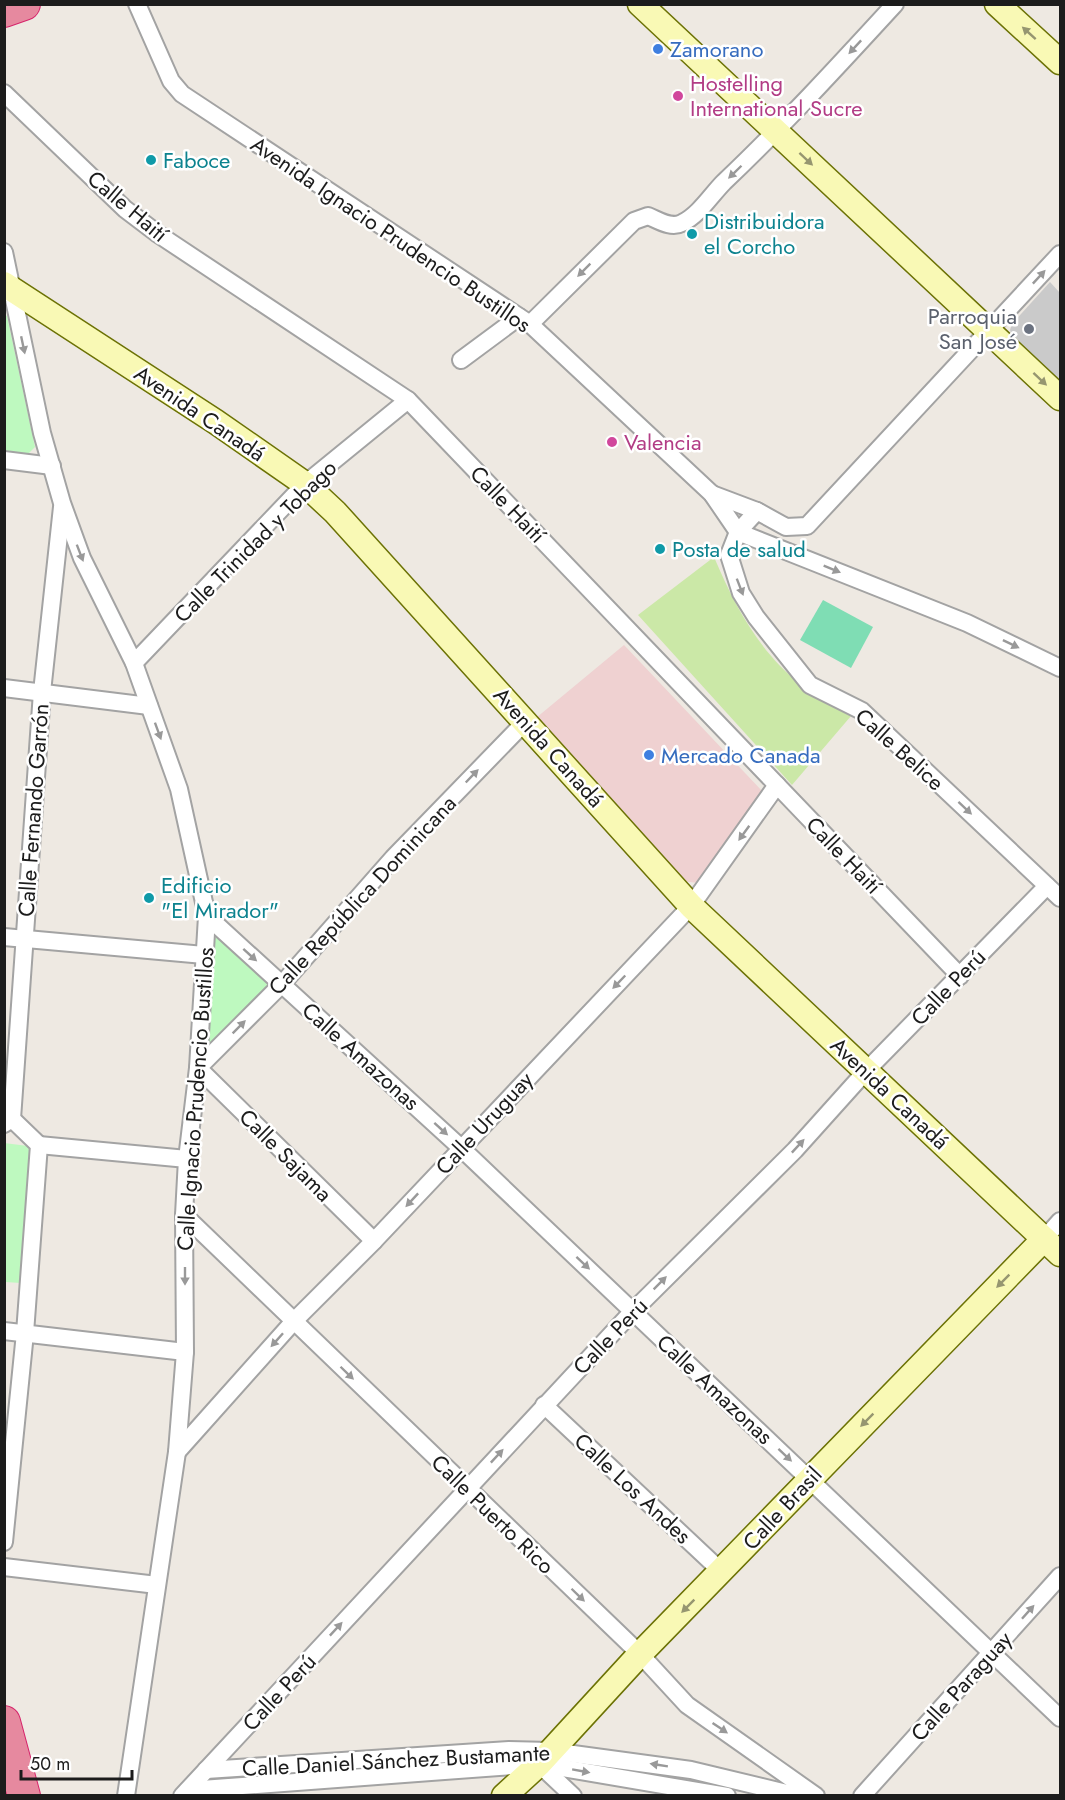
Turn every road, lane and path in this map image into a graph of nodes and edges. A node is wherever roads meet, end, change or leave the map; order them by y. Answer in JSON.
{"nodes":[{"id":1,"x":24,"y":4,"type":"edge"},
{"id":2,"x":137,"y":4,"type":"edge"},
{"id":3,"x":640,"y":4,"type":"edge"},
{"id":4,"x":895,"y":4,"type":"edge"},
{"id":5,"x":997,"y":4,"type":"edge"},
{"id":6,"x":4,"y":11,"type":"edge"},
{"id":7,"x":1060,"y":62,"type":"edge"},
{"id":8,"x":4,"y":93,"type":"edge"},
{"id":9,"x":777,"y":132,"type":"junction"},
{"id":10,"x":4,"y":252,"type":"edge"},
{"id":11,"x":1060,"y":254,"type":"edge"},
{"id":12,"x":7,"y":289,"type":"edge"},
{"id":13,"x":524,"y":321,"type":"junction"},
{"id":14,"x":988,"y":331,"type":"junction"},
{"id":15,"x":461,"y":360,"type":"dead end"},
{"id":16,"x":1060,"y":398,"type":"edge"},
{"id":17,"x":408,"y":400,"type":"junction"},
{"id":18,"x":4,"y":460,"type":"edge"},
{"id":19,"x":52,"y":466,"type":"junction"},
{"id":20,"x":305,"y":484,"type":"junction"},
{"id":21,"x":712,"y":494,"type":"junction"},
{"id":22,"x":62,"y":503,"type":"junction"},
{"id":23,"x":757,"y":512,"type":"junction"},
{"id":24,"x":738,"y":532,"type":"junction"},
{"id":25,"x":134,"y":663,"type":"junction"},
{"id":26,"x":1060,"y":668,"type":"edge"},
{"id":27,"x":4,"y":688,"type":"edge"},
{"id":28,"x":42,"y":692,"type":"junction"},
{"id":29,"x":149,"y":706,"type":"junction"},
{"id":30,"x":526,"y":721,"type":"junction"},
{"id":31,"x":777,"y":785,"type":"junction"},
{"id":32,"x":1047,"y":886,"type":"junction"},
{"id":33,"x":1060,"y":898,"type":"edge"},
{"id":34,"x":691,"y":906,"type":"junction"},
{"id":35,"x":207,"y":916,"type":"junction"},
{"id":36,"x":4,"y":937,"type":"edge"},
{"id":37,"x":24,"y":939,"type":"junction"},
{"id":38,"x":204,"y":955,"type":"junction"},
{"id":39,"x":960,"y":976,"type":"junction"},
{"id":40,"x":282,"y":984,"type":"junction"},
{"id":41,"x":198,"y":1068,"type":"junction"},
{"id":42,"x":866,"y":1071,"type":"junction"},
{"id":43,"x":8,"y":1121,"type":"edge"},
{"id":44,"x":39,"y":1145,"type":"junction"},
{"id":45,"x":460,"y":1147,"type":"junction"},
{"id":46,"x":187,"y":1159,"type":"junction"},
{"id":47,"x":184,"y":1215,"type":"junction"},
{"id":48,"x":1060,"y":1221,"type":"edge"},
{"id":49,"x":374,"y":1241,"type":"junction"},
{"id":50,"x":1052,"y":1246,"type":"edge"},
{"id":51,"x":633,"y":1311,"type":"junction"},
{"id":52,"x":294,"y":1321,"type":"junction"},
{"id":53,"x":4,"y":1331,"type":"edge"},
{"id":54,"x":25,"y":1333,"type":"junction"},
{"id":55,"x":185,"y":1352,"type":"junction"},
{"id":56,"x":544,"y":1405,"type":"junction"},
{"id":57,"x":177,"y":1452,"type":"junction"},
{"id":58,"x":809,"y":1478,"type":"junction"},
{"id":59,"x":466,"y":1489,"type":"junction"},
{"id":60,"x":4,"y":1542,"type":"edge"},
{"id":61,"x":4,"y":1567,"type":"edge"},
{"id":62,"x":722,"y":1572,"type":"junction"},
{"id":63,"x":1060,"y":1576,"type":"edge"},
{"id":64,"x":157,"y":1585,"type":"junction"},
{"id":65,"x":991,"y":1653,"type":"junction"},
{"id":66,"x":640,"y":1654,"type":"junction"},
{"id":67,"x":1060,"y":1719,"type":"edge"},
{"id":68,"x":4,"y":1722,"type":"edge"},
{"id":69,"x":545,"y":1757,"type":"junction"},
{"id":70,"x":206,"y":1770,"type":"junction"},
{"id":71,"x":185,"y":1792,"type":"edge"},
{"id":72,"x":24,"y":1796,"type":"edge"},
{"id":73,"x":126,"y":1796,"type":"edge"},
{"id":74,"x":504,"y":1796,"type":"edge"},
{"id":75,"x":573,"y":1796,"type":"edge"},
{"id":76,"x":728,"y":1796,"type":"edge"},
{"id":77,"x":799,"y":1796,"type":"edge"},
{"id":78,"x":816,"y":1796,"type":"edge"},
{"id":79,"x":862,"y":1796,"type":"edge"}],
"edges":[{"from":1,"to":6,"type":"highway"},
{"from":2,"to":13,"type":"street","name":"Avenida Ignacio Prudencio Bustillos"},
{"from":3,"to":9,"type":"street"},
{"from":4,"to":9,"type":"street","one_way":true},
{"from":7,"to":5,"type":"street","one_way":true},
{"from":8,"to":17,"type":"street","name":"Calle Haití"},
{"from":9,"to":13,"type":"street","one_way":true},
{"from":9,"to":14,"type":"street","one_way":true},
{"from":10,"to":12,"type":"street","name":"Calle Ignacio Prudencio Bustillos"},
{"from":14,"to":11,"type":"street","one_way":true},
{"from":12,"to":19,"type":"street","name":"Calle Ignacio Prudencio Bustillos","one_way":true},
{"from":12,"to":20,"type":"street","name":"Avenida Canadá"},
{"from":13,"to":15,"type":"street"},
{"from":13,"to":21,"type":"street","name":"Avenida Ignacio Prudencio Bustillos"},
{"from":14,"to":16,"type":"street","one_way":true},
{"from":14,"to":23,"type":"street"},
{"from":17,"to":20,"type":"street","name":"Calle Trinidad y Tobago"},
{"from":17,"to":31,"type":"street","name":"Calle Haití"},
{"from":18,"to":19,"type":"street"},
{"from":19,"to":22,"type":"street","name":"Calle Ignacio Prudencio Bustillos"},
{"from":20,"to":25,"type":"street","name":"Calle Trinidad y Tobago"},
{"from":20,"to":30,"type":"street","name":"Avenida Canadá"},
{"from":21,"to":23,"type":"street"},
{"from":21,"to":24,"type":"street","name":"Avenida Ignacio Prudencio Bustillos"},
{"from":22,"to":25,"type":"street","name":"Calle Ignacio Prudencio Bustillos","one_way":true},
{"from":22,"to":28,"type":"street","name":"Calle Fernando Garrón"},
{"from":23,"to":24,"type":"street"},
{"from":24,"to":26,"type":"street","one_way":true},
{"from":24,"to":32,"type":"street","name":"Calle Belice","one_way":true},
{"from":25,"to":29,"type":"street","name":"Calle Ignacio Prudencio Bustillos"},
{"from":27,"to":28,"type":"street"},
{"from":28,"to":29,"type":"street"},
{"from":28,"to":37,"type":"street","name":"Calle Fernando Garrón"},
{"from":29,"to":35,"type":"street","name":"Calle Ignacio Prudencio Bustillos","one_way":true},
{"from":30,"to":34,"type":"street","name":"Avenida Canadá"},
{"from":40,"to":30,"type":"street","name":"Calle República Dominicana","one_way":true},
{"from":31,"to":34,"type":"street","name":"Calle Uruguay","one_way":true},
{"from":31,"to":39,"type":"street","name":"Calle Haití"},
{"from":32,"to":33,"type":"street","name":"Calle Belice"},
{"from":32,"to":39,"type":"street","name":"Calle Perú"},
{"from":34,"to":42,"type":"street","name":"Avenida Canadá"},
{"from":34,"to":45,"type":"street","name":"Calle Uruguay","one_way":true},
{"from":35,"to":38,"type":"street","name":"Calle Ignacio Prudencio Bustillos"},
{"from":35,"to":40,"type":"street","name":"Calle Amazonas","one_way":true},
{"from":36,"to":37,"type":"street"},
{"from":37,"to":38,"type":"street"},
{"from":37,"to":43,"type":"street","name":"Calle Fernando Garrón"},
{"from":38,"to":41,"type":"street","name":"Calle Ignacio Prudencio Bustillos"},
{"from":39,"to":42,"type":"street","name":"Calle Perú"},
{"from":41,"to":40,"type":"street","name":"Calle República Dominicana","one_way":true},
{"from":40,"to":45,"type":"street","name":"Calle Amazonas","one_way":true},
{"from":41,"to":46,"type":"street","name":"Calle Ignacio Prudencio Bustillos"},
{"from":41,"to":49,"type":"street","name":"Calle Sajama"},
{"from":42,"to":50,"type":"street","name":"Avenida Canadá"},
{"from":51,"to":42,"type":"street","name":"Calle Perú","one_way":true},
{"from":43,"to":44,"type":"street","name":"Calle Fernando Garrón"},
{"from":44,"to":46,"type":"street"},
{"from":44,"to":54,"type":"street"},
{"from":45,"to":49,"type":"street","name":"Calle Uruguay","one_way":true},
{"from":45,"to":51,"type":"street","name":"Calle Amazonas","one_way":true},
{"from":46,"to":47,"type":"street","name":"Calle Ignacio Prudencio Bustillos"},
{"from":47,"to":52,"type":"street","name":"Calle Puerto Rico"},
{"from":47,"to":55,"type":"street","name":"Calle Ignacio Prudencio Bustillos","one_way":true},
{"from":48,"to":50,"type":"street","name":"Calle Brasil"},
{"from":49,"to":52,"type":"street","name":"Calle Uruguay"},
{"from":50,"to":58,"type":"street","name":"Calle Brasil","one_way":true},
{"from":51,"to":56,"type":"street","name":"Calle Perú"},
{"from":51,"to":58,"type":"street","name":"Calle Amazonas","one_way":true},
{"from":52,"to":57,"type":"street","name":"Calle Uruguay","one_way":true},
{"from":52,"to":59,"type":"street","name":"Calle Puerto Rico","one_way":true},
{"from":53,"to":54,"type":"street"},
{"from":54,"to":55,"type":"street"},
{"from":54,"to":60,"type":"street"},
{"from":55,"to":57,"type":"street","name":"Calle Ignacio Prudencio Bustillos"},
{"from":59,"to":56,"type":"street","name":"Calle Perú","one_way":true},
{"from":56,"to":62,"type":"street","name":"Calle Los Andes"},
{"from":57,"to":64,"type":"street","name":"Calle Ignacio Prudencio Bustillos"},
{"from":58,"to":62,"type":"street","name":"Calle Brasil"},
{"from":58,"to":65,"type":"street","name":"Calle Amazonas"},
{"from":59,"to":66,"type":"street","name":"Calle Puerto Rico","one_way":true},
{"from":70,"to":59,"type":"street","name":"Calle Perú","one_way":true},
{"from":61,"to":64,"type":"street"},
{"from":62,"to":66,"type":"street","name":"Calle Brasil","one_way":true},
{"from":65,"to":63,"type":"street","name":"Calle Paraguay","one_way":true},
{"from":64,"to":73,"type":"street","name":"Calle Ignacio Prudencio Bustillos"},
{"from":65,"to":67,"type":"street","name":"Calle Amazonas"},
{"from":65,"to":79,"type":"street","name":"Calle Paraguay"},
{"from":66,"to":69,"type":"street","name":"Calle Brasil"},
{"from":66,"to":78,"type":"street","name":"Calle Puerto Rico","one_way":true},
{"from":68,"to":72,"type":"highway"},
{"from":69,"to":70,"type":"street","name":"Calle Daniel Sánchez Bustamante"},
{"from":69,"to":71,"type":"street","name":"Calle Daniel Sánchez Bustamante"},
{"from":69,"to":74,"type":"street","name":"Calle Brasil"},
{"from":69,"to":75,"type":"street"},
{"from":69,"to":76,"type":"street","name":"Calle Daniel Sánchez Bustamante","one_way":true},
{"from":77,"to":69,"type":"street","name":"Calle Daniel Sánchez Bustamante","one_way":true},
{"from":70,"to":71,"type":"street","name":"Calle Perú"}]}
